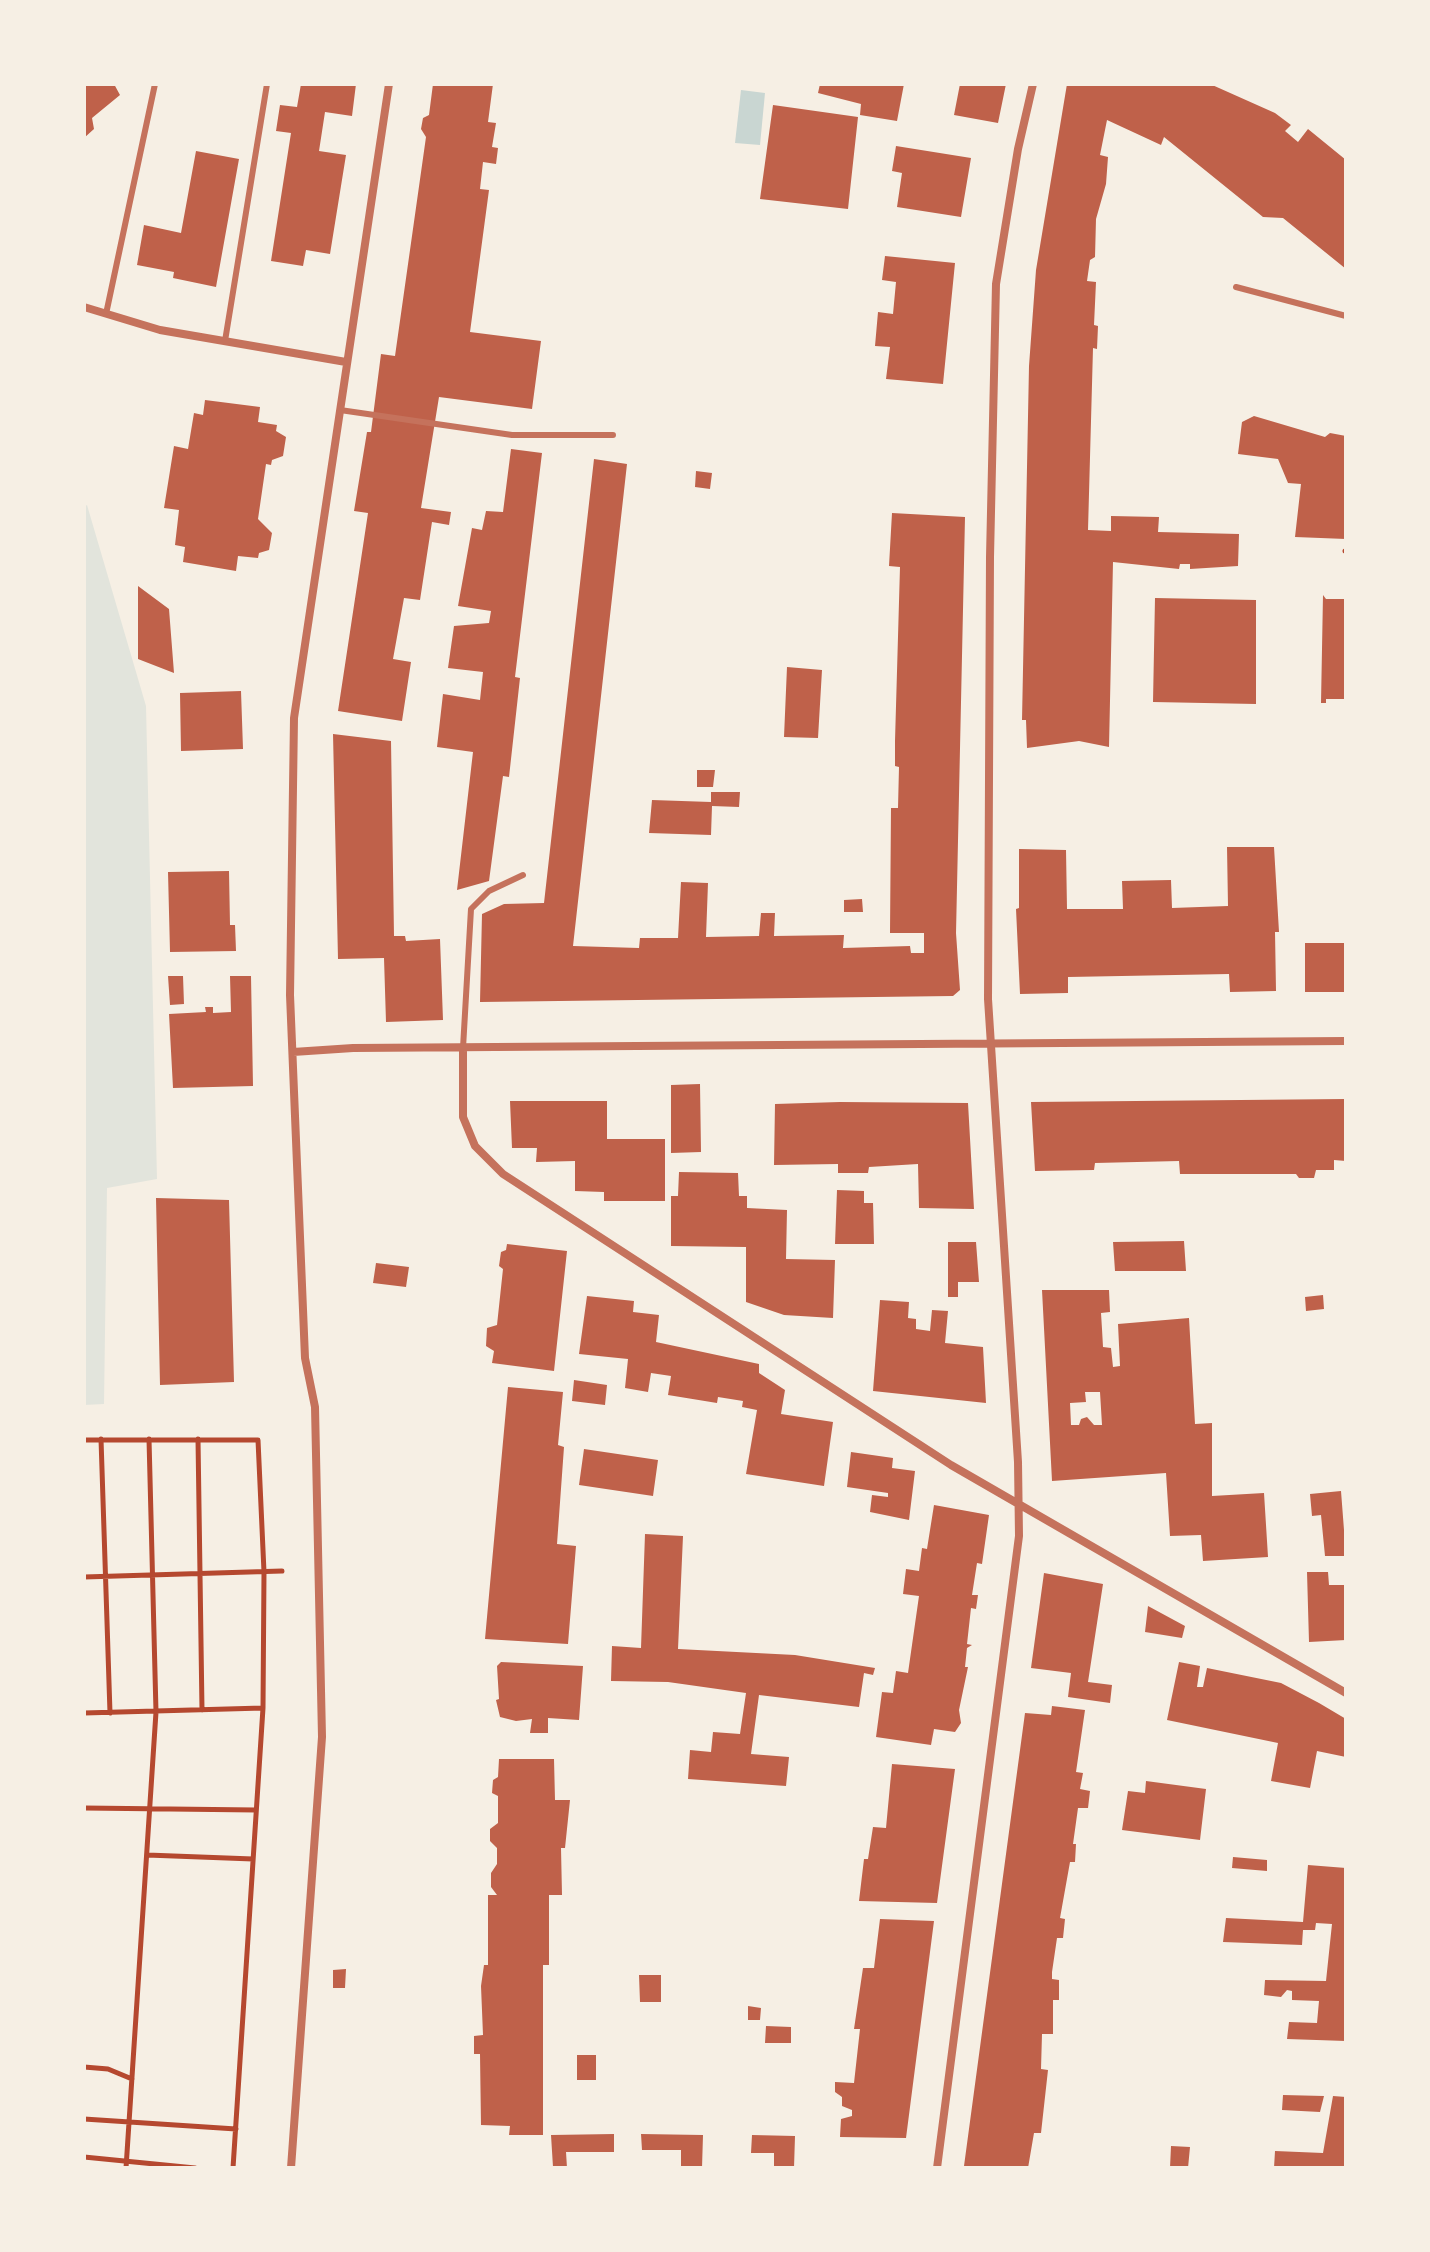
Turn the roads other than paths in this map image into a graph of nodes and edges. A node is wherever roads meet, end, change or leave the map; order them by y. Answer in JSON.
{"nodes":[{"id":1,"x":155,"y":84,"type":"edge"},
{"id":2,"x":267,"y":84,"type":"edge"},
{"id":3,"x":389,"y":84,"type":"edge"},
{"id":4,"x":1033,"y":84,"type":"edge"},
{"id":5,"x":1236,"y":287,"type":"dead end"},
{"id":6,"x":84,"y":307,"type":"edge"},
{"id":7,"x":106,"y":314,"type":"junction"},
{"id":8,"x":1346,"y":316,"type":"edge"},
{"id":9,"x":225,"y":341,"type":"junction"},
{"id":10,"x":346,"y":362,"type":"junction"},
{"id":11,"x":340,"y":410,"type":"junction"},
{"id":12,"x":613,"y":435,"type":"dead end"},
{"id":13,"x":523,"y":875,"type":"dead end"},
{"id":14,"x":1346,"y":1041,"type":"edge"},
{"id":15,"x":990,"y":1044,"type":"junction"},
{"id":16,"x":463,"y":1048,"type":"junction"},
{"id":17,"x":293,"y":1052,"type":"junction"},
{"id":18,"x":1019,"y":1503,"type":"junction"},
{"id":19,"x":1346,"y":1693,"type":"edge"},
{"id":20,"x":291,"y":2168,"type":"edge"},
{"id":21,"x":937,"y":2168,"type":"edge"}],
"edges":[{"from":1,"to":7,"type":"lane"},
{"from":2,"to":9,"type":"lane"},
{"from":3,"to":10,"type":"street"},
{"from":4,"to":15,"type":"street"},
{"from":5,"to":8,"type":"lane"},
{"from":6,"to":7,"type":"street"},
{"from":7,"to":9,"type":"street"},
{"from":9,"to":10,"type":"street"},
{"from":10,"to":11,"type":"street"},
{"from":11,"to":12,"type":"lane"},
{"from":11,"to":17,"type":"street"},
{"from":13,"to":16,"type":"lane"},
{"from":14,"to":15,"type":"street"},
{"from":15,"to":16,"type":"street"},
{"from":15,"to":18,"type":"street"},
{"from":16,"to":17,"type":"street"},
{"from":16,"to":18,"type":"street"},
{"from":17,"to":20,"type":"street"},
{"from":18,"to":19,"type":"street"},
{"from":18,"to":21,"type":"street"}]}
